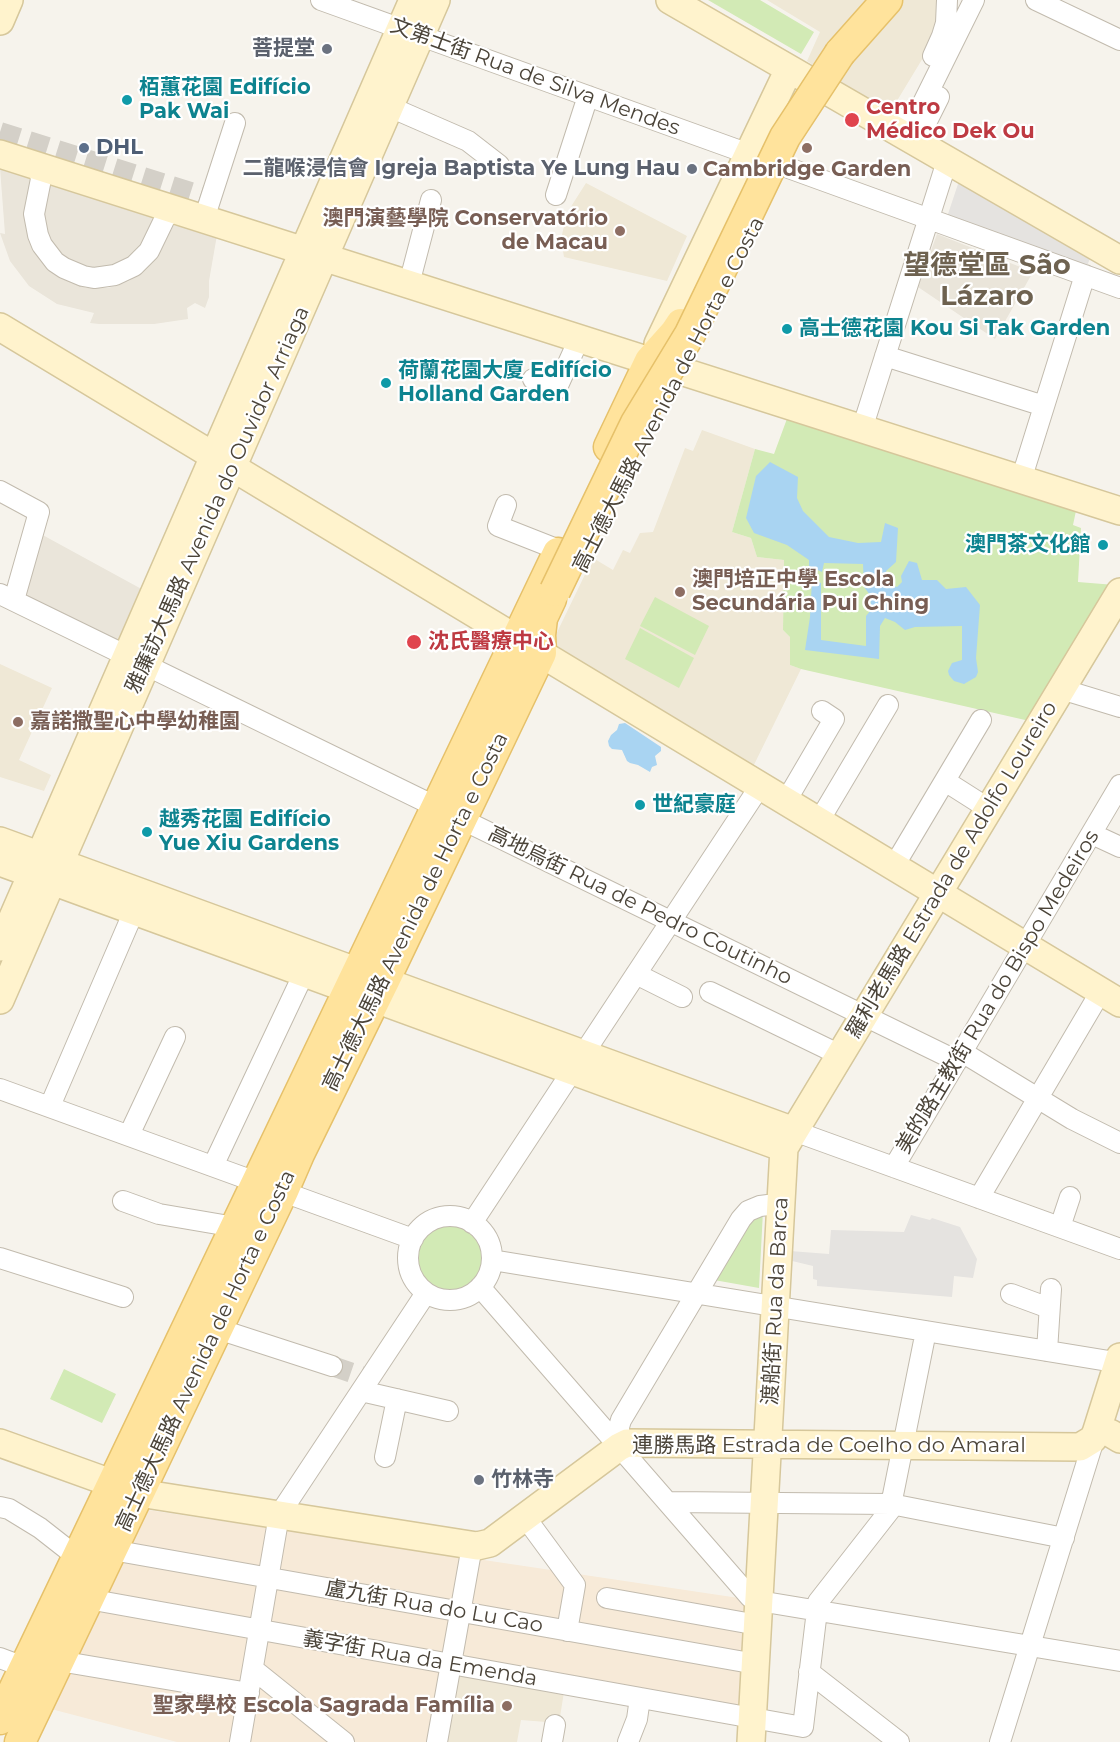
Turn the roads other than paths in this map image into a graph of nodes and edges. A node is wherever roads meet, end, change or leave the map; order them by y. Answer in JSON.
{"nodes":[{"id":1,"x":9,"y":0,"type":"edge"},
{"id":2,"x":321,"y":0,"type":"edge"},
{"id":3,"x":413,"y":0,"type":"edge"},
{"id":4,"x":436,"y":0,"type":"edge"},
{"id":5,"x":670,"y":0,"type":"edge"},
{"id":6,"x":887,"y":0,"type":"edge"},
{"id":7,"x":947,"y":0,"type":"edge"},
{"id":8,"x":974,"y":0,"type":"edge"},
{"id":9,"x":985,"y":0,"type":"edge"},
{"id":10,"x":1036,"y":0,"type":"edge"},
{"id":11,"x":0,"y":21,"type":"edge"},
{"id":12,"x":410,"y":32,"type":"junction"},
{"id":13,"x":1120,"y":40,"type":"edge"},
{"id":14,"x":840,"y":53,"type":"junction"},
{"id":15,"x":789,"y":69,"type":"junction"},
{"id":16,"x":821,"y":87,"type":"junction"},
{"id":17,"x":588,"y":96,"type":"junction"},
{"id":18,"x":390,"y":107,"type":"junction"},
{"id":19,"x":870,"y":116,"type":"junction"},
{"id":20,"x":235,"y":123,"type":"dead end"},
{"id":21,"x":916,"y":143,"type":"junction"},
{"id":22,"x":0,"y":154,"type":"edge"},
{"id":23,"x":749,"y":154,"type":"junction"},
{"id":24,"x":947,"y":161,"type":"junction"},
{"id":25,"x":499,"y":165,"type":"dead end"},
{"id":26,"x":36,"y":166,"type":"junction"},
{"id":27,"x":783,"y":166,"type":"junction"},
{"id":28,"x":556,"y":195,"type":"dead end"},
{"id":29,"x":431,"y":200,"type":"dead end"},
{"id":30,"x":178,"y":211,"type":"junction"},
{"id":31,"x":204,"y":219,"type":"junction"},
{"id":32,"x":929,"y":219,"type":"junction"},
{"id":33,"x":314,"y":254,"type":"junction"},
{"id":34,"x":1120,"y":260,"type":"edge"},
{"id":35,"x":1085,"y":275,"type":"junction"},
{"id":36,"x":409,"y":284,"type":"junction"},
{"id":37,"x":1120,"y":288,"type":"edge"},
{"id":38,"x":0,"y":327,"type":"edge"},
{"id":39,"x":579,"y":339,"type":"junction"},
{"id":40,"x":885,"y":356,"type":"junction"},
{"id":41,"x":663,"y":365,"type":"junction"},
{"id":42,"x":533,"y":379,"type":"dead end"},
{"id":43,"x":1044,"y":406,"type":"junction"},
{"id":44,"x":862,"y":429,"type":"junction"},
{"id":45,"x":223,"y":462,"type":"junction"},
{"id":46,"x":1021,"y":480,"type":"junction"},
{"id":47,"x":0,"y":490,"type":"edge"},
{"id":48,"x":506,"y":505,"type":"dead end"},
{"id":49,"x":1120,"y":511,"type":"edge"},
{"id":50,"x":559,"y":550,"type":"junction"},
{"id":51,"x":7,"y":597,"type":"edge"},
{"id":52,"x":1116,"y":606,"type":"edge"},
{"id":53,"x":529,"y":646,"type":"junction"},
{"id":54,"x":137,"y":660,"type":"junction"},
{"id":55,"x":1061,"y":689,"type":"junction"},
{"id":56,"x":888,"y":705,"type":"dead end"},
{"id":57,"x":1120,"y":708,"type":"edge"},
{"id":58,"x":822,"y":711,"type":"dead end"},
{"id":59,"x":981,"y":720,"type":"dead end"},
{"id":60,"x":945,"y":781,"type":"junction"},
{"id":61,"x":1120,"y":785,"type":"edge"},
{"id":62,"x":760,"y":786,"type":"junction"},
{"id":63,"x":786,"y":801,"type":"junction"},
{"id":64,"x":989,"y":808,"type":"junction"},
{"id":65,"x":449,"y":813,"type":"junction"},
{"id":66,"x":819,"y":821,"type":"junction"},
{"id":67,"x":1092,"y":834,"type":"junction"},
{"id":68,"x":0,"y":841,"type":"edge"},
{"id":69,"x":1120,"y":847,"type":"edge"},
{"id":70,"x":0,"y":862,"type":"edge"},
{"id":71,"x":894,"y":866,"type":"junction"},
{"id":72,"x":46,"y":869,"type":"junction"},
{"id":73,"x":938,"y":893,"type":"junction"},
{"id":74,"x":134,"y":911,"type":"junction"},
{"id":75,"x":671,"y":921,"type":"junction"},
{"id":76,"x":1025,"y":946,"type":"junction"},
{"id":77,"x":0,"y":947,"type":"edge"},
{"id":78,"x":304,"y":974,"type":"junction"},
{"id":79,"x":636,"y":974,"type":"junction"},
{"id":80,"x":366,"y":985,"type":"junction"},
{"id":81,"x":710,"y":992,"type":"dead end"},
{"id":82,"x":682,"y":997,"type":"dead end"},
{"id":83,"x":1111,"y":997,"type":"edge"},
{"id":84,"x":0,"y":1000,"type":"edge"},
{"id":85,"x":864,"y":1015,"type":"junction"},
{"id":86,"x":175,"y":1037,"type":"dead end"},
{"id":87,"x":840,"y":1055,"type":"junction"},
{"id":88,"x":960,"y":1056,"type":"junction"},
{"id":89,"x":578,"y":1062,"type":"junction"},
{"id":90,"x":0,"y":1089,"type":"edge"},
{"id":91,"x":1038,"y":1098,"type":"junction"},
{"id":92,"x":50,"y":1106,"type":"junction"},
{"id":93,"x":129,"y":1135,"type":"junction"},
{"id":94,"x":799,"y":1140,"type":"junction"},
{"id":95,"x":1120,"y":1143,"type":"edge"},
{"id":96,"x":213,"y":1166,"type":"junction"},
{"id":97,"x":894,"y":1167,"type":"junction"},
{"id":98,"x":270,"y":1186,"type":"junction"},
{"id":99,"x":1070,"y":1197,"type":"dead end"},
{"id":100,"x":979,"y":1198,"type":"junction"},
{"id":101,"x":123,"y":1201,"type":"dead end"},
{"id":102,"x":781,"y":1208,"type":"junction"},
{"id":103,"x":472,"y":1223,"type":"junction"},
{"id":104,"x":235,"y":1227,"type":"junction"},
{"id":105,"x":1060,"y":1227,"type":"junction"},
{"id":106,"x":413,"y":1239,"type":"junction"},
{"id":107,"x":1120,"y":1249,"type":"edge"},
{"id":108,"x":0,"y":1258,"type":"edge"},
{"id":109,"x":492,"y":1260,"type":"junction"},
{"id":110,"x":480,"y":1287,"type":"junction"},
{"id":111,"x":426,"y":1293,"type":"junction"},
{"id":112,"x":698,"y":1294,"type":"junction"},
{"id":113,"x":1011,"y":1294,"type":"dead end"},
{"id":114,"x":123,"y":1298,"type":"dead end"},
{"id":115,"x":775,"y":1306,"type":"junction"},
{"id":116,"x":218,"y":1329,"type":"junction"},
{"id":117,"x":926,"y":1331,"type":"junction"},
{"id":118,"x":1047,"y":1351,"type":"junction"},
{"id":119,"x":1119,"y":1361,"type":"edge"},
{"id":120,"x":332,"y":1366,"type":"tunnel mouth"},
{"id":121,"x":364,"y":1382,"type":"junction"},
{"id":122,"x":397,"y":1399,"type":"junction"},
{"id":123,"x":448,"y":1411,"type":"dead end"},
{"id":124,"x":614,"y":1432,"type":"junction"},
{"id":125,"x":1108,"y":1436,"type":"edge"},
{"id":126,"x":0,"y":1443,"type":"edge"},
{"id":127,"x":768,"y":1444,"type":"junction"},
{"id":128,"x":903,"y":1445,"type":"junction"},
{"id":129,"x":385,"y":1457,"type":"dead end"},
{"id":130,"x":125,"y":1489,"type":"junction"},
{"id":131,"x":668,"y":1502,"type":"junction"},
{"id":132,"x":765,"y":1503,"type":"junction"},
{"id":133,"x":891,"y":1504,"type":"junction"},
{"id":134,"x":3,"y":1513,"type":"edge"},
{"id":135,"x":279,"y":1515,"type":"junction"},
{"id":136,"x":525,"y":1517,"type":"junction"},
{"id":137,"x":1064,"y":1538,"type":"junction"},
{"id":138,"x":472,"y":1546,"type":"junction"},
{"id":139,"x":112,"y":1550,"type":"junction"},
{"id":140,"x":77,"y":1557,"type":"junction"},
{"id":141,"x":269,"y":1578,"type":"junction"},
{"id":142,"x":607,"y":1598,"type":"dead end"},
{"id":143,"x":88,"y":1599,"type":"junction"},
{"id":144,"x":817,"y":1611,"type":"junction"},
{"id":145,"x":461,"y":1612,"type":"junction"},
{"id":146,"x":758,"y":1613,"type":"junction"},
{"id":147,"x":260,"y":1631,"type":"junction"},
{"id":148,"x":567,"y":1631,"type":"junction"},
{"id":149,"x":1030,"y":1646,"type":"junction"},
{"id":150,"x":59,"y":1661,"type":"junction"},
{"id":151,"x":1120,"y":1661,"type":"edge"},
{"id":152,"x":12,"y":1663,"type":"edge"},
{"id":153,"x":756,"y":1664,"type":"junction"},
{"id":154,"x":451,"y":1665,"type":"junction"},
{"id":155,"x":253,"y":1669,"type":"junction"},
{"id":156,"x":810,"y":1672,"type":"junction"},
{"id":157,"x":249,"y":1693,"type":"junction"},
{"id":158,"x":640,"y":1698,"type":"junction"},
{"id":159,"x":0,"y":1719,"type":"edge"},
{"id":160,"x":752,"y":1730,"type":"edge"},
{"id":161,"x":804,"y":1735,"type":"edge"},
{"id":162,"x":240,"y":1740,"type":"edge"},
{"id":163,"x":20,"y":1742,"type":"edge"},
{"id":164,"x":344,"y":1742,"type":"edge"},
{"id":165,"x":437,"y":1742,"type":"edge"},
{"id":166,"x":628,"y":1742,"type":"edge"},
{"id":167,"x":900,"y":1742,"type":"edge"},
{"id":168,"x":1000,"y":1742,"type":"edge"}],
"edges":[{"from":1,"to":11,"type":"street"},
{"from":2,"to":12,"type":"street","name":"文第士街 Rua de Silva Mendes"},
{"from":3,"to":12,"type":"street","name":"雅廉訪大馬路 Avenida do Ouvidor Arriaga"},
{"from":4,"to":12,"type":"street","name":"雅廉訪大馬路 Avenida do Ouvidor Arriaga"},
{"from":5,"to":15,"type":"street"},
{"from":6,"to":14,"type":"main road"},
{"from":7,"to":19,"type":"street"},
{"from":8,"to":19,"type":"street"},
{"from":9,"to":21,"type":"street"},
{"from":10,"to":13,"type":"street"},
{"from":12,"to":17,"type":"street","name":"文第士街 Rua de Silva Mendes"},
{"from":12,"to":18,"type":"street","name":"雅廉訪大馬路 Avenida do Ouvidor Arriaga"},
{"from":12,"to":33,"type":"street","name":"雅廉訪大馬路 Avenida do Ouvidor Arriaga"},
{"from":14,"to":41,"type":"main road","bridge":true},
{"from":14,"to":53,"type":"main road","bridge":true},
{"from":15,"to":16,"type":"street"},
{"from":15,"to":23,"type":"street","name":"高士德大馬路 Avenida de Horta e Costa"},
{"from":16,"to":19,"type":"street"},
{"from":16,"to":27,"type":"street","name":"高士德大馬路 Avenida de Horta e Costa"},
{"from":17,"to":23,"type":"street","name":"文第士街 Rua de Silva Mendes"},
{"from":17,"to":28,"type":"street"},
{"from":18,"to":25,"type":"street"},
{"from":18,"to":33,"type":"street","name":"雅廉訪大馬路 Avenida do Ouvidor Arriaga"},
{"from":19,"to":21,"type":"street"},
{"from":20,"to":31,"type":"street"},
{"from":21,"to":24,"type":"street"},
{"from":22,"to":26,"type":"street"},
{"from":23,"to":41,"type":"street","name":"高士德大馬路 Avenida de Horta e Costa"},
{"from":24,"to":32,"type":"street"},
{"from":24,"to":34,"type":"street"},
{"from":26,"to":30,"type":"street"},
{"from":26,"to":30,"type":"street"},
{"from":27,"to":32,"type":"street"},
{"from":27,"to":41,"type":"street","name":"高士德大馬路 Avenida de Horta e Costa"},
{"from":29,"to":36,"type":"street"},
{"from":30,"to":31,"type":"street"},
{"from":31,"to":33,"type":"street"},
{"from":32,"to":35,"type":"street"},
{"from":32,"to":40,"type":"street"},
{"from":33,"to":36,"type":"street"},
{"from":33,"to":45,"type":"street","name":"雅廉訪大馬路 Avenida do Ouvidor Arriaga"},
{"from":35,"to":37,"type":"street"},
{"from":35,"to":43,"type":"street"},
{"from":36,"to":39,"type":"street"},
{"from":38,"to":45,"type":"street"},
{"from":39,"to":41,"type":"street"},
{"from":39,"to":42,"type":"street"},
{"from":40,"to":43,"type":"street"},
{"from":40,"to":44,"type":"street"},
{"from":41,"to":44,"type":"street"},
{"from":41,"to":50,"type":"main road","name":"高士德大馬路 Avenida de Horta e Costa"},
{"from":41,"to":53,"type":"street","name":"高士德大馬路 Avenida de Horta e Costa"},
{"from":43,"to":46,"type":"street"},
{"from":44,"to":46,"type":"street"},
{"from":45,"to":53,"type":"street"},
{"from":45,"to":54,"type":"street","name":"雅廉訪大馬路 Avenida do Ouvidor Arriaga"},
{"from":46,"to":49,"type":"street"},
{"from":47,"to":51,"type":"street"},
{"from":48,"to":50,"type":"street"},
{"from":50,"to":53,"type":"main road","name":"高士德大馬路 Avenida de Horta e Costa"},
{"from":51,"to":54,"type":"street","name":"高地烏街 Rua de Pedro Coutinho"},
{"from":52,"to":55,"type":"street","name":"羅利老馬路 Estrada de Adolfo Loureiro"},
{"from":53,"to":62,"type":"street"},
{"from":53,"to":65,"type":"main road","name":"高士德大馬路 Avenida de Horta e Costa"},
{"from":54,"to":65,"type":"street","name":"高地烏街 Rua de Pedro Coutinho"},
{"from":54,"to":72,"type":"street","name":"雅廉訪大馬路 Avenida do Ouvidor Arriaga"},
{"from":55,"to":57,"type":"street"},
{"from":55,"to":64,"type":"street","name":"羅利老馬路 Estrada de Adolfo Loureiro"},
{"from":56,"to":66,"type":"street"},
{"from":58,"to":63,"type":"street"},
{"from":59,"to":60,"type":"street"},
{"from":60,"to":64,"type":"street"},
{"from":60,"to":71,"type":"street"},
{"from":61,"to":67,"type":"street","name":"美的路主教街 Rua do Bispo Medeiros"},
{"from":62,"to":63,"type":"street"},
{"from":62,"to":75,"type":"street"},
{"from":63,"to":66,"type":"street"},
{"from":64,"to":73,"type":"street","name":"羅利老馬路 Estrada de Adolfo Loureiro"},
{"from":65,"to":75,"type":"street","name":"高地烏街 Rua de Pedro Coutinho"},
{"from":65,"to":80,"type":"main road","name":"高士德大馬路 Avenida de Horta e Costa"},
{"from":66,"to":71,"type":"street"},
{"from":67,"to":69,"type":"street"},
{"from":67,"to":76,"type":"street","name":"美的路主教街 Rua do Bispo Medeiros"},
{"from":68,"to":72,"type":"street"},
{"from":70,"to":72,"type":"street"},
{"from":71,"to":73,"type":"street"},
{"from":72,"to":74,"type":"street"},
{"from":72,"to":77,"type":"street","name":"雅廉訪大馬路 Avenida do Ouvidor Arriaga"},
{"from":72,"to":80,"type":"street"},
{"from":72,"to":84,"type":"street","name":"雅廉訪大馬路 Avenida do Ouvidor Arriaga"},
{"from":73,"to":76,"type":"street"},
{"from":73,"to":85,"type":"street","name":"羅利老馬路 Estrada de Adolfo Loureiro"},
{"from":74,"to":78,"type":"street"},
{"from":74,"to":92,"type":"street"},
{"from":75,"to":79,"type":"street"},
{"from":75,"to":85,"type":"street","name":"高地烏街 Rua de Pedro Coutinho"},
{"from":76,"to":83,"type":"street"},
{"from":76,"to":88,"type":"street","name":"美的路主教街 Rua do Bispo Medeiros"},
{"from":78,"to":80,"type":"street"},
{"from":78,"to":96,"type":"street"},
{"from":79,"to":82,"type":"street"},
{"from":79,"to":89,"type":"street"},
{"from":80,"to":89,"type":"street"},
{"from":80,"to":98,"type":"main road","name":"高士德大馬路 Avenida de Horta e Costa"},
{"from":81,"to":87,"type":"street"},
{"from":83,"to":91,"type":"street"},
{"from":85,"to":87,"type":"street","name":"羅利老馬路 Estrada de Adolfo Loureiro"},
{"from":85,"to":88,"type":"street","name":"高地烏街 Rua de Pedro Coutinho"},
{"from":86,"to":93,"type":"street"},
{"from":87,"to":94,"type":"street","name":"羅利老馬路 Estrada de Adolfo Loureiro"},
{"from":88,"to":91,"type":"street","name":"高地烏街 Rua de Pedro Coutinho"},
{"from":88,"to":97,"type":"street","name":"美的路主教街 Rua do Bispo Medeiros"},
{"from":89,"to":94,"type":"street"},
{"from":89,"to":103,"type":"street"},
{"from":90,"to":92,"type":"street"},
{"from":91,"to":95,"type":"street","name":"高地烏街 Rua de Pedro Coutinho"},
{"from":91,"to":100,"type":"street"},
{"from":92,"to":93,"type":"street"},
{"from":93,"to":96,"type":"street"},
{"from":94,"to":97,"type":"street"},
{"from":94,"to":102,"type":"street","name":"渡船街 Rua da Barca"},
{"from":96,"to":98,"type":"street"},
{"from":97,"to":100,"type":"street"},
{"from":98,"to":104,"type":"main road","name":"高士德大馬路 Avenida de Horta e Costa"},
{"from":98,"to":106,"type":"street"},
{"from":98,"to":116,"type":"main road","name":"高士德大馬路 Avenida de Horta e Costa"},
{"from":99,"to":105,"type":"street"},
{"from":100,"to":105,"type":"street"},
{"from":101,"to":104,"type":"street"},
{"from":102,"to":112,"type":"street"},
{"from":102,"to":115,"type":"street","name":"渡船街 Rua da Barca"},
{"from":103,"to":106,"type":"street"},
{"from":103,"to":109,"type":"street"},
{"from":104,"to":130,"type":"main road","name":"高士德大馬路 Avenida de Horta e Costa"},
{"from":105,"to":107,"type":"street"},
{"from":106,"to":111,"type":"street"},
{"from":108,"to":114,"type":"street"},
{"from":109,"to":110,"type":"street"},
{"from":109,"to":112,"type":"street"},
{"from":110,"to":111,"type":"street"},
{"from":110,"to":124,"type":"street"},
{"from":111,"to":121,"type":"street"},
{"from":112,"to":115,"type":"street"},
{"from":112,"to":124,"type":"street"},
{"from":113,"to":118,"type":"street"},
{"from":115,"to":117,"type":"street"},
{"from":115,"to":127,"type":"street","name":"渡船街 Rua da Barca"},
{"from":116,"to":120,"type":"street"},
{"from":116,"to":130,"type":"main road","name":"高士德大馬路 Avenida de Horta e Costa"},
{"from":117,"to":118,"type":"street"},
{"from":117,"to":128,"type":"street"},
{"from":118,"to":119,"type":"street"},
{"from":119,"to":125,"type":"street"},
{"from":121,"to":122,"type":"street"},
{"from":121,"to":135,"type":"street"},
{"from":122,"to":123,"type":"street"},
{"from":122,"to":129,"type":"street"},
{"from":124,"to":127,"type":"street","name":"連勝馬路 Estrada de Coelho do Amaral"},
{"from":124,"to":131,"type":"street"},
{"from":124,"to":136,"type":"street","name":"連勝馬路 Estrada de Coelho do Amaral"},
{"from":125,"to":128,"type":"street","name":"連勝馬路 Estrada de Coelho do Amaral"},
{"from":125,"to":137,"type":"street"},
{"from":126,"to":130,"type":"street"},
{"from":127,"to":128,"type":"street","name":"連勝馬路 Estrada de Coelho do Amaral"},
{"from":127,"to":132,"type":"street","name":"渡船街 Rua da Barca"},
{"from":128,"to":133,"type":"street"},
{"from":130,"to":135,"type":"street"},
{"from":130,"to":139,"type":"main road","name":"高士德大馬路 Avenida de Horta e Costa"},
{"from":130,"to":140,"type":"main road","name":"高士德大馬路 Avenida de Horta e Costa"},
{"from":131,"to":132,"type":"street"},
{"from":131,"to":146,"type":"street"},
{"from":132,"to":133,"type":"street"},
{"from":132,"to":146,"type":"street","name":"渡船街 Rua da Barca"},
{"from":133,"to":137,"type":"street"},
{"from":133,"to":144,"type":"street"},
{"from":134,"to":140,"type":"street"},
{"from":135,"to":138,"type":"street"},
{"from":135,"to":141,"type":"street"},
{"from":136,"to":138,"type":"street","name":"連勝馬路 Estrada de Coelho do Amaral"},
{"from":136,"to":148,"type":"street"},
{"from":137,"to":149,"type":"street"},
{"from":138,"to":145,"type":"street"},
{"from":139,"to":141,"type":"street","name":"盧九街 Rua do Lu Cao"},
{"from":139,"to":143,"type":"main road","name":"高士德大馬路 Avenida de Horta e Costa"},
{"from":140,"to":152,"type":"main road","name":"高士德大馬路 Avenida de Horta e Costa"},
{"from":141,"to":145,"type":"street","name":"盧九街 Rua do Lu Cao"},
{"from":141,"to":147,"type":"street"},
{"from":142,"to":146,"type":"street"},
{"from":143,"to":147,"type":"street","name":"義字街 Rua da Emenda"},
{"from":143,"to":150,"type":"main road","name":"高士德大馬路 Avenida de Horta e Costa"},
{"from":144,"to":146,"type":"street"},
{"from":144,"to":149,"type":"street"},
{"from":144,"to":156,"type":"street"},
{"from":145,"to":148,"type":"street","name":"盧九街 Rua do Lu Cao"},
{"from":145,"to":154,"type":"street"},
{"from":146,"to":153,"type":"street","name":"渡船街 Rua da Barca"},
{"from":147,"to":154,"type":"street","name":"義字街 Rua da Emenda"},
{"from":147,"to":155,"type":"street"},
{"from":148,"to":153,"type":"street","name":"盧九街 Rua do Lu Cao"},
{"from":149,"to":151,"type":"street"},
{"from":149,"to":168,"type":"street"},
{"from":150,"to":157,"type":"street"},
{"from":150,"to":163,"type":"main road","name":"高士德大馬路 Avenida de Horta e Costa"},
{"from":152,"to":159,"type":"main road","name":"高士德大馬路 Avenida de Horta e Costa"},
{"from":153,"to":160,"type":"street","name":"渡船街 Rua da Barca"},
{"from":154,"to":158,"type":"street","name":"義字街 Rua da Emenda"},
{"from":154,"to":165,"type":"street"},
{"from":155,"to":157,"type":"street"},
{"from":155,"to":164,"type":"street"},
{"from":156,"to":161,"type":"street"},
{"from":156,"to":167,"type":"street"},
{"from":157,"to":162,"type":"street"},
{"from":158,"to":160,"type":"street","name":"義字街 Rua da Emenda"},
{"from":158,"to":166,"type":"street"},
{"from":160,"to":161,"type":"street","name":"義字街 Rua da Emenda"}]}
